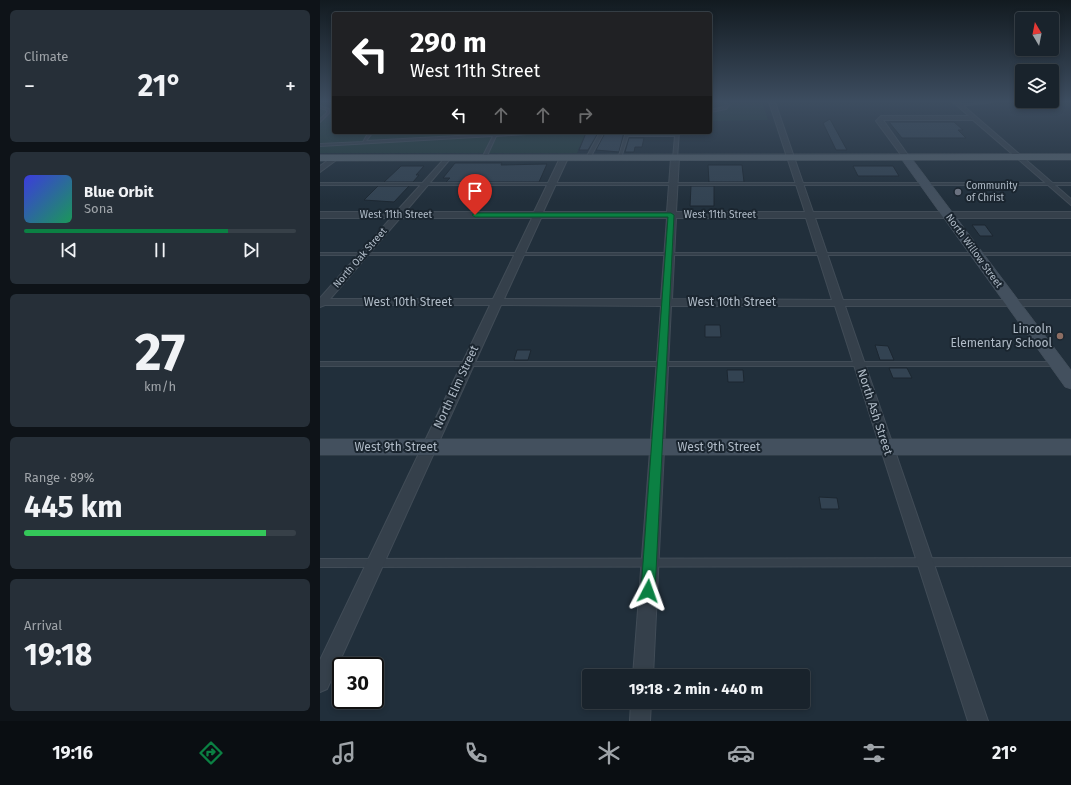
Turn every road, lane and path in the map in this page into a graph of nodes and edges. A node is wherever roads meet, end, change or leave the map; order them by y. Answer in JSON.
{"nodes":[{"id":1,"x":368,"y":136,"type":"edge"},
{"id":2,"x":461,"y":136,"type":"edge"},
{"id":3,"x":495,"y":136,"type":"edge"},
{"id":4,"x":600,"y":136,"type":"edge"},
{"id":5,"x":626,"y":136,"type":"edge"},
{"id":6,"x":677,"y":136,"type":"edge"},
{"id":7,"x":784,"y":136,"type":"edge"},
{"id":8,"x":890,"y":136,"type":"edge"},
{"id":9,"x":995,"y":136,"type":"edge"},
{"id":10,"x":429,"y":138,"type":"joint"},
{"id":11,"x":364,"y":142,"type":"junction"},
{"id":12,"x":320,"y":145,"type":"edge"},
{"id":13,"x":1020,"y":157,"type":"junction"},
{"id":14,"x":1071,"y":157,"type":"edge"},
{"id":15,"x":320,"y":158,"type":"edge"},
{"id":16,"x":335,"y":158,"type":"junction"},
{"id":17,"x":448,"y":158,"type":"junction"},
{"id":18,"x":484,"y":158,"type":"junction"},
{"id":19,"x":564,"y":158,"type":"junction"},
{"id":20,"x":588,"y":158,"type":"junction"},
{"id":21,"x":619,"y":158,"type":"junction"},
{"id":22,"x":675,"y":158,"type":"junction"},
{"id":23,"x":792,"y":158,"type":"junction"},
{"id":24,"x":906,"y":158,"type":"junction"},
{"id":25,"x":320,"y":170,"type":"edge"},
{"id":26,"x":674,"y":183,"type":"junction"},
{"id":27,"x":320,"y":184,"type":"edge"},
{"id":28,"x":425,"y":184,"type":"junction"},
{"id":29,"x":552,"y":184,"type":"junction"},
{"id":30,"x":800,"y":184,"type":"junction"},
{"id":31,"x":925,"y":184,"type":"junction"},
{"id":32,"x":1050,"y":184,"type":"junction"},
{"id":33,"x":1071,"y":184,"type":"edge"},
{"id":34,"x":1071,"y":203,"type":"edge"},
{"id":35,"x":320,"y":215,"type":"edge"},
{"id":36,"x":398,"y":215,"type":"junction"},
{"id":37,"x":537,"y":215,"type":"junction"},
{"id":38,"x":671,"y":215,"type":"junction"},
{"id":39,"x":811,"y":215,"type":"junction"},
{"id":40,"x":948,"y":215,"type":"junction"},
{"id":41,"x":1071,"y":215,"type":"edge"},
{"id":42,"x":320,"y":254,"type":"edge"},
{"id":43,"x":364,"y":254,"type":"junction"},
{"id":44,"x":518,"y":254,"type":"junction"},
{"id":45,"x":669,"y":254,"type":"junction"},
{"id":46,"x":823,"y":254,"type":"junction"},
{"id":47,"x":976,"y":254,"type":"junction"},
{"id":48,"x":1071,"y":254,"type":"edge"},
{"id":49,"x":496,"y":302,"type":"junction"},
{"id":50,"x":667,"y":302,"type":"junction"},
{"id":51,"x":839,"y":302,"type":"junction"},
{"id":52,"x":1012,"y":302,"type":"junction"},
{"id":53,"x":320,"y":303,"type":"edge"},
{"id":54,"x":1071,"y":303,"type":"edge"},
{"id":55,"x":320,"y":364,"type":"edge"},
{"id":56,"x":467,"y":364,"type":"junction"},
{"id":57,"x":663,"y":364,"type":"junction"},
{"id":58,"x":859,"y":364,"type":"junction"},
{"id":59,"x":1057,"y":364,"type":"junction"},
{"id":60,"x":1071,"y":383,"type":"edge"},
{"id":61,"x":320,"y":447,"type":"edge"},
{"id":62,"x":429,"y":447,"type":"junction"},
{"id":63,"x":658,"y":447,"type":"junction"},
{"id":64,"x":886,"y":447,"type":"junction"},
{"id":65,"x":1071,"y":447,"type":"edge"},
{"id":66,"x":650,"y":562,"type":"junction"},
{"id":67,"x":925,"y":562,"type":"junction"},
{"id":68,"x":1071,"y":562,"type":"edge"},
{"id":69,"x":320,"y":563,"type":"edge"},
{"id":70,"x":375,"y":563,"type":"junction"},
{"id":71,"x":642,"y":669,"type":"edge"},
{"id":72,"x":320,"y":682,"type":"edge"},
{"id":73,"x":641,"y":709,"type":"edge"},
{"id":74,"x":640,"y":721,"type":"edge"},
{"id":75,"x":978,"y":721,"type":"edge"}],
"edges":[{"from":1,"to":11,"type":"lane"},
{"from":2,"to":10,"type":"lane"},
{"from":3,"to":18,"type":"lane"},
{"from":4,"to":20,"type":"lane"},
{"from":5,"to":21,"type":"lane"},
{"from":6,"to":22,"type":"lane"},
{"from":7,"to":23,"type":"street","name":"North Ash Street"},
{"from":8,"to":24,"type":"street","name":"North Willow Street"},
{"from":9,"to":13,"type":"street"},
{"from":10,"to":11,"type":"lane"},
{"from":11,"to":12,"type":"lane"},
{"from":13,"to":14,"type":"main road"},
{"from":13,"to":24,"type":"main road"},
{"from":13,"to":32,"type":"street"},
{"from":15,"to":16,"type":"main road"},
{"from":16,"to":17,"type":"main road"},
{"from":16,"to":25,"type":"street"},
{"from":17,"to":18,"type":"main road"},
{"from":17,"to":28,"type":"street","name":"North Oak Street"},
{"from":18,"to":19,"type":"main road"},
{"from":19,"to":20,"type":"main road"},
{"from":19,"to":29,"type":"street","name":"North Elm Street"},
{"from":20,"to":21,"type":"main road"},
{"from":21,"to":22,"type":"main road"},
{"from":22,"to":23,"type":"main road"},
{"from":22,"to":26,"type":"street"},
{"from":23,"to":24,"type":"main road"},
{"from":23,"to":30,"type":"street","name":"North Ash Street"},
{"from":24,"to":31,"type":"street","name":"North Willow Street"},
{"from":26,"to":29,"type":"lane"},
{"from":26,"to":30,"type":"lane"},
{"from":26,"to":38,"type":"street"},
{"from":27,"to":28,"type":"lane"},
{"from":28,"to":29,"type":"lane"},
{"from":28,"to":36,"type":"street","name":"North Oak Street"},
{"from":29,"to":37,"type":"street","name":"North Elm Street"},
{"from":30,"to":31,"type":"lane"},
{"from":30,"to":39,"type":"street","name":"North Ash Street"},
{"from":31,"to":32,"type":"lane"},
{"from":31,"to":40,"type":"street","name":"North Willow Street"},
{"from":32,"to":33,"type":"lane"},
{"from":32,"to":34,"type":"street"},
{"from":35,"to":36,"type":"street","name":"West 11th Street"},
{"from":36,"to":37,"type":"street","name":"West 11th Street"},
{"from":36,"to":43,"type":"street","name":"North Oak Street"},
{"from":37,"to":38,"type":"street","name":"West 11th Street"},
{"from":37,"to":44,"type":"street","name":"North Elm Street"},
{"from":38,"to":39,"type":"street","name":"West 11th Street"},
{"from":38,"to":45,"type":"street"},
{"from":39,"to":40,"type":"street","name":"West 11th Street"},
{"from":39,"to":46,"type":"street","name":"North Ash Street"},
{"from":40,"to":41,"type":"street","name":"West 11th Street"},
{"from":40,"to":47,"type":"street","name":"North Willow Street"},
{"from":42,"to":43,"type":"lane"},
{"from":43,"to":44,"type":"lane"},
{"from":43,"to":53,"type":"street","name":"North Oak Street"},
{"from":44,"to":45,"type":"lane"},
{"from":44,"to":49,"type":"street","name":"North Elm Street"},
{"from":45,"to":46,"type":"lane"},
{"from":45,"to":50,"type":"street"},
{"from":46,"to":47,"type":"lane"},
{"from":46,"to":51,"type":"street","name":"North Ash Street"},
{"from":47,"to":48,"type":"lane"},
{"from":47,"to":52,"type":"street","name":"North Willow Street"},
{"from":49,"to":50,"type":"street","name":"West 10th Street"},
{"from":49,"to":53,"type":"street","name":"West 10th Street"},
{"from":49,"to":56,"type":"street","name":"North Elm Street"},
{"from":50,"to":51,"type":"street","name":"West 10th Street"},
{"from":50,"to":57,"type":"street"},
{"from":51,"to":52,"type":"street","name":"West 10th Street"},
{"from":51,"to":58,"type":"street","name":"North Ash Street"},
{"from":52,"to":54,"type":"street","name":"West 10th Street"},
{"from":52,"to":59,"type":"street","name":"North Willow Street"},
{"from":55,"to":56,"type":"lane"},
{"from":56,"to":57,"type":"lane"},
{"from":56,"to":62,"type":"street","name":"North Elm Street"},
{"from":57,"to":58,"type":"lane"},
{"from":57,"to":63,"type":"street"},
{"from":58,"to":59,"type":"lane"},
{"from":58,"to":64,"type":"street","name":"North Ash Street"},
{"from":59,"to":60,"type":"street","name":"North Willow Street"},
{"from":61,"to":62,"type":"street","name":"West 9th Street"},
{"from":62,"to":63,"type":"street","name":"West 9th Street"},
{"from":62,"to":70,"type":"street","name":"North Elm Street"},
{"from":63,"to":64,"type":"street","name":"West 9th Street"},
{"from":63,"to":66,"type":"street"},
{"from":64,"to":65,"type":"street","name":"West 9th Street"},
{"from":64,"to":67,"type":"street","name":"North Ash Street"},
{"from":66,"to":67,"type":"lane"},
{"from":66,"to":70,"type":"lane"},
{"from":66,"to":71,"type":"street"},
{"from":67,"to":68,"type":"lane"},
{"from":67,"to":75,"type":"street","name":"North Ash Street"},
{"from":69,"to":70,"type":"lane"},
{"from":70,"to":72,"type":"street","name":"North Elm Street"},
{"from":73,"to":74,"type":"street"}]}
